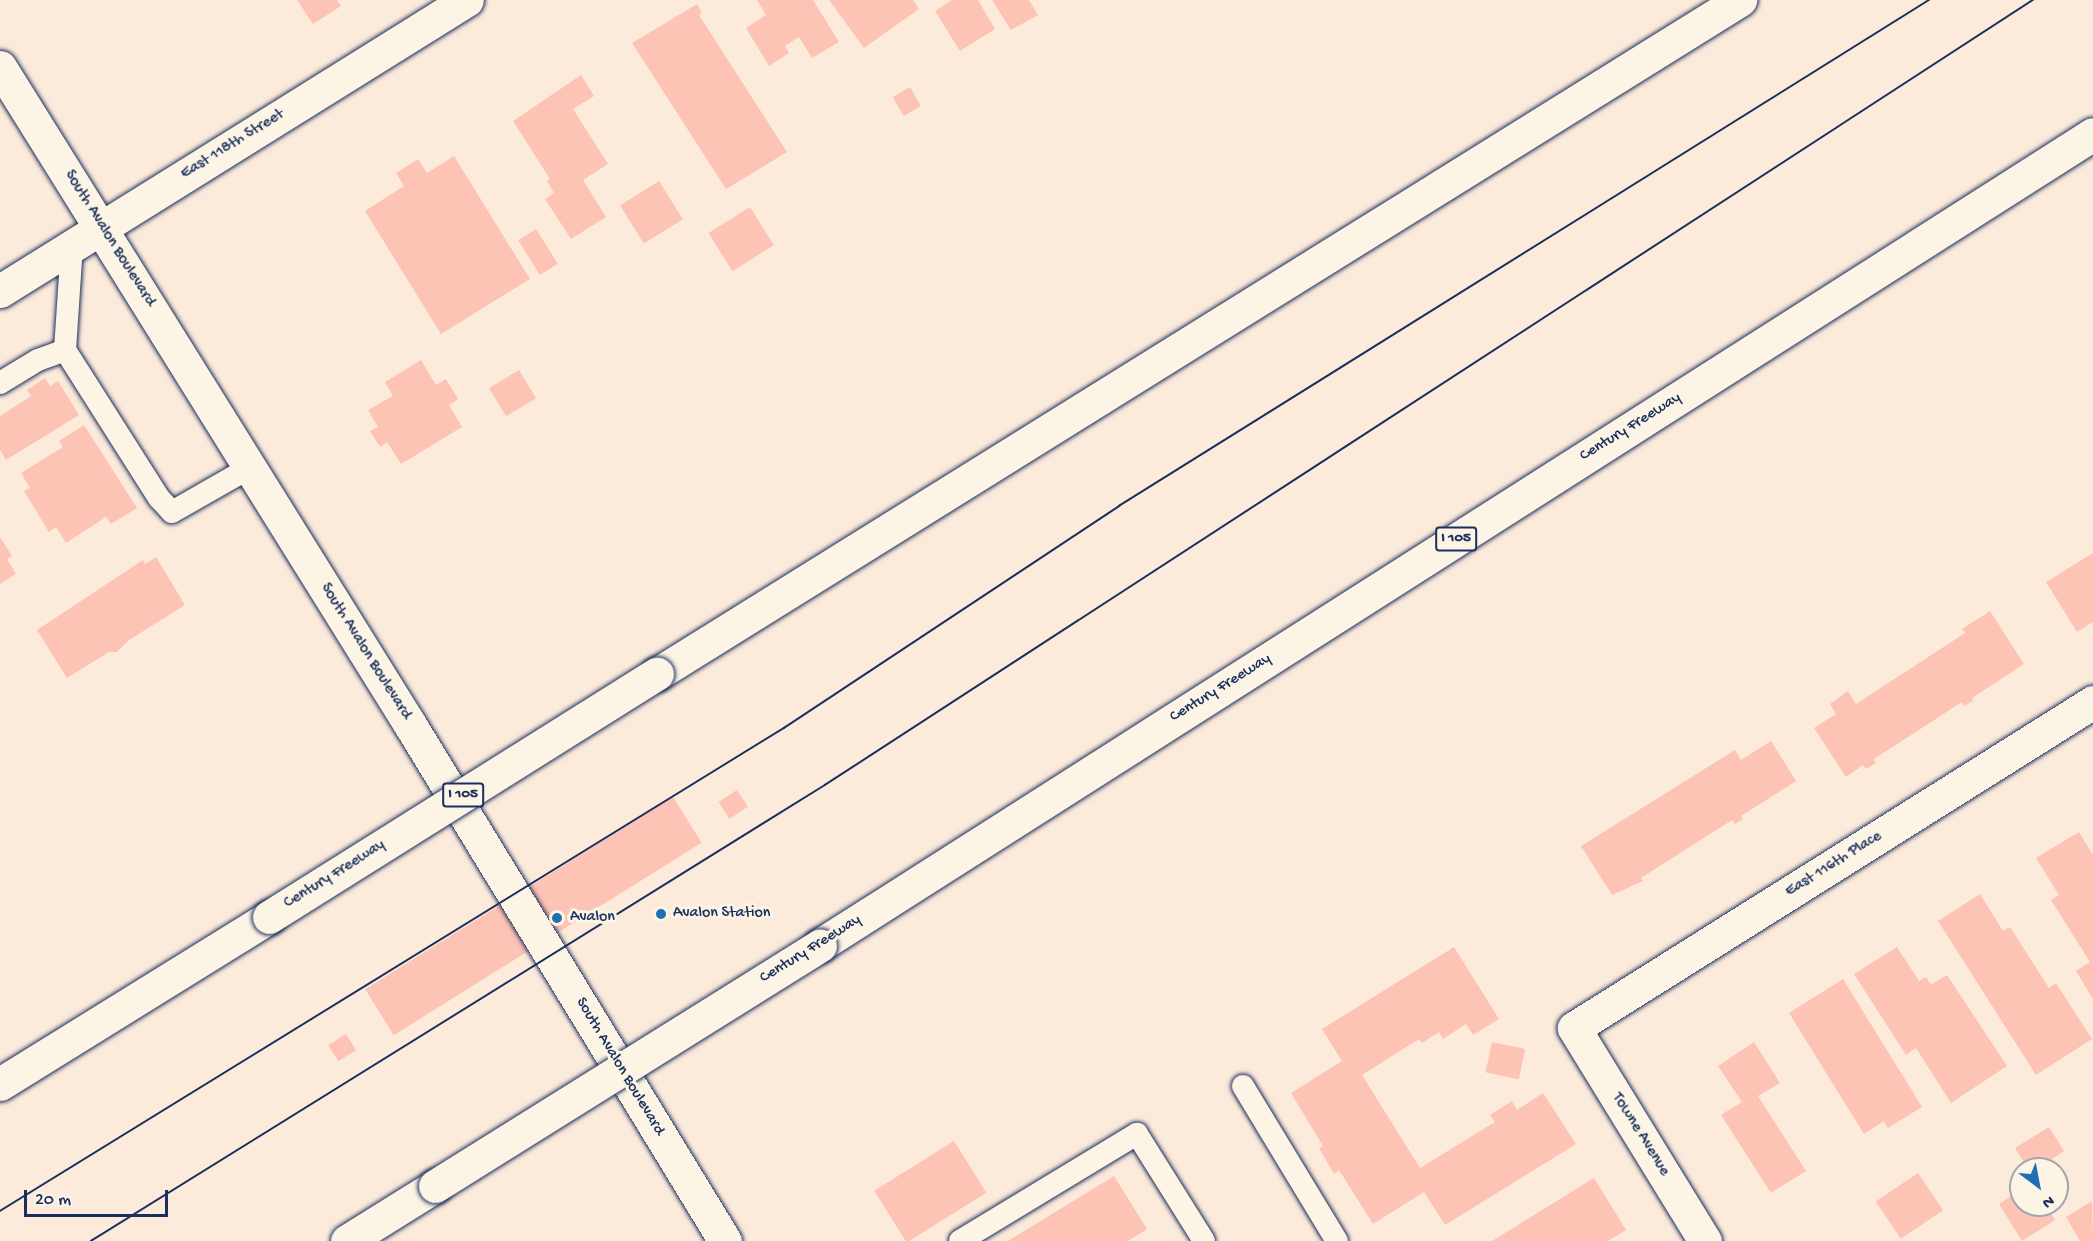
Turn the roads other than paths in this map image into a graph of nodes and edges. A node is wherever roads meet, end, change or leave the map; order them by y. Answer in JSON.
{"nodes":[{"id":1,"x":467,"y":0,"type":"edge"},
{"id":2,"x":1740,"y":0,"type":"edge"},
{"id":3,"x":0,"y":67,"type":"edge"},
{"id":4,"x":2093,"y":134,"type":"edge"},
{"id":5,"x":102,"y":227,"type":"junction"},
{"id":6,"x":72,"y":245,"type":"junction"},
{"id":7,"x":0,"y":291,"type":"edge"},
{"id":8,"x":65,"y":350,"type":"junction"},
{"id":9,"x":0,"y":382,"type":"edge"},
{"id":10,"x":251,"y":467,"type":"junction"},
{"id":11,"x":2093,"y":702,"type":"edge"},
{"id":12,"x":1574,"y":1028,"type":"joint"},
{"id":13,"x":0,"y":1084,"type":"edge"},
{"id":14,"x":1243,"y":1086,"type":"dead end"},
{"id":15,"x":347,"y":1241,"type":"edge"},
{"id":16,"x":725,"y":1241,"type":"edge"},
{"id":17,"x":960,"y":1241,"type":"edge"},
{"id":18,"x":1204,"y":1241,"type":"edge"},
{"id":19,"x":1337,"y":1241,"type":"edge"},
{"id":20,"x":1705,"y":1241,"type":"edge"}],
"edges":[{"from":1,"to":5,"type":"main road","name":"East 118th Street"},
{"from":2,"to":13,"type":"main road","name":"Century Freeway","number":"I 105","bridge":true},
{"from":3,"to":5,"type":"main road","name":"South Avalon Boulevard"},
{"from":4,"to":15,"type":"main road","name":"Century Freeway","number":"I 105","bridge":true},
{"from":5,"to":6,"type":"main road","name":"East 118th Street"},
{"from":5,"to":10,"type":"main road","name":"South Avalon Boulevard"},
{"from":6,"to":7,"type":"main road","name":"East 118th Street"},
{"from":6,"to":8,"type":"lane"},
{"from":8,"to":9,"type":"lane"},
{"from":8,"to":10,"type":"lane"},
{"from":10,"to":16,"type":"main road","name":"South Avalon Boulevard"},
{"from":11,"to":12,"type":"main road","name":"East 116th Place"},
{"from":12,"to":20,"type":"main road","name":"Towne Avenue"},
{"from":14,"to":19,"type":"lane"},
{"from":17,"to":18,"type":"lane"}]}
